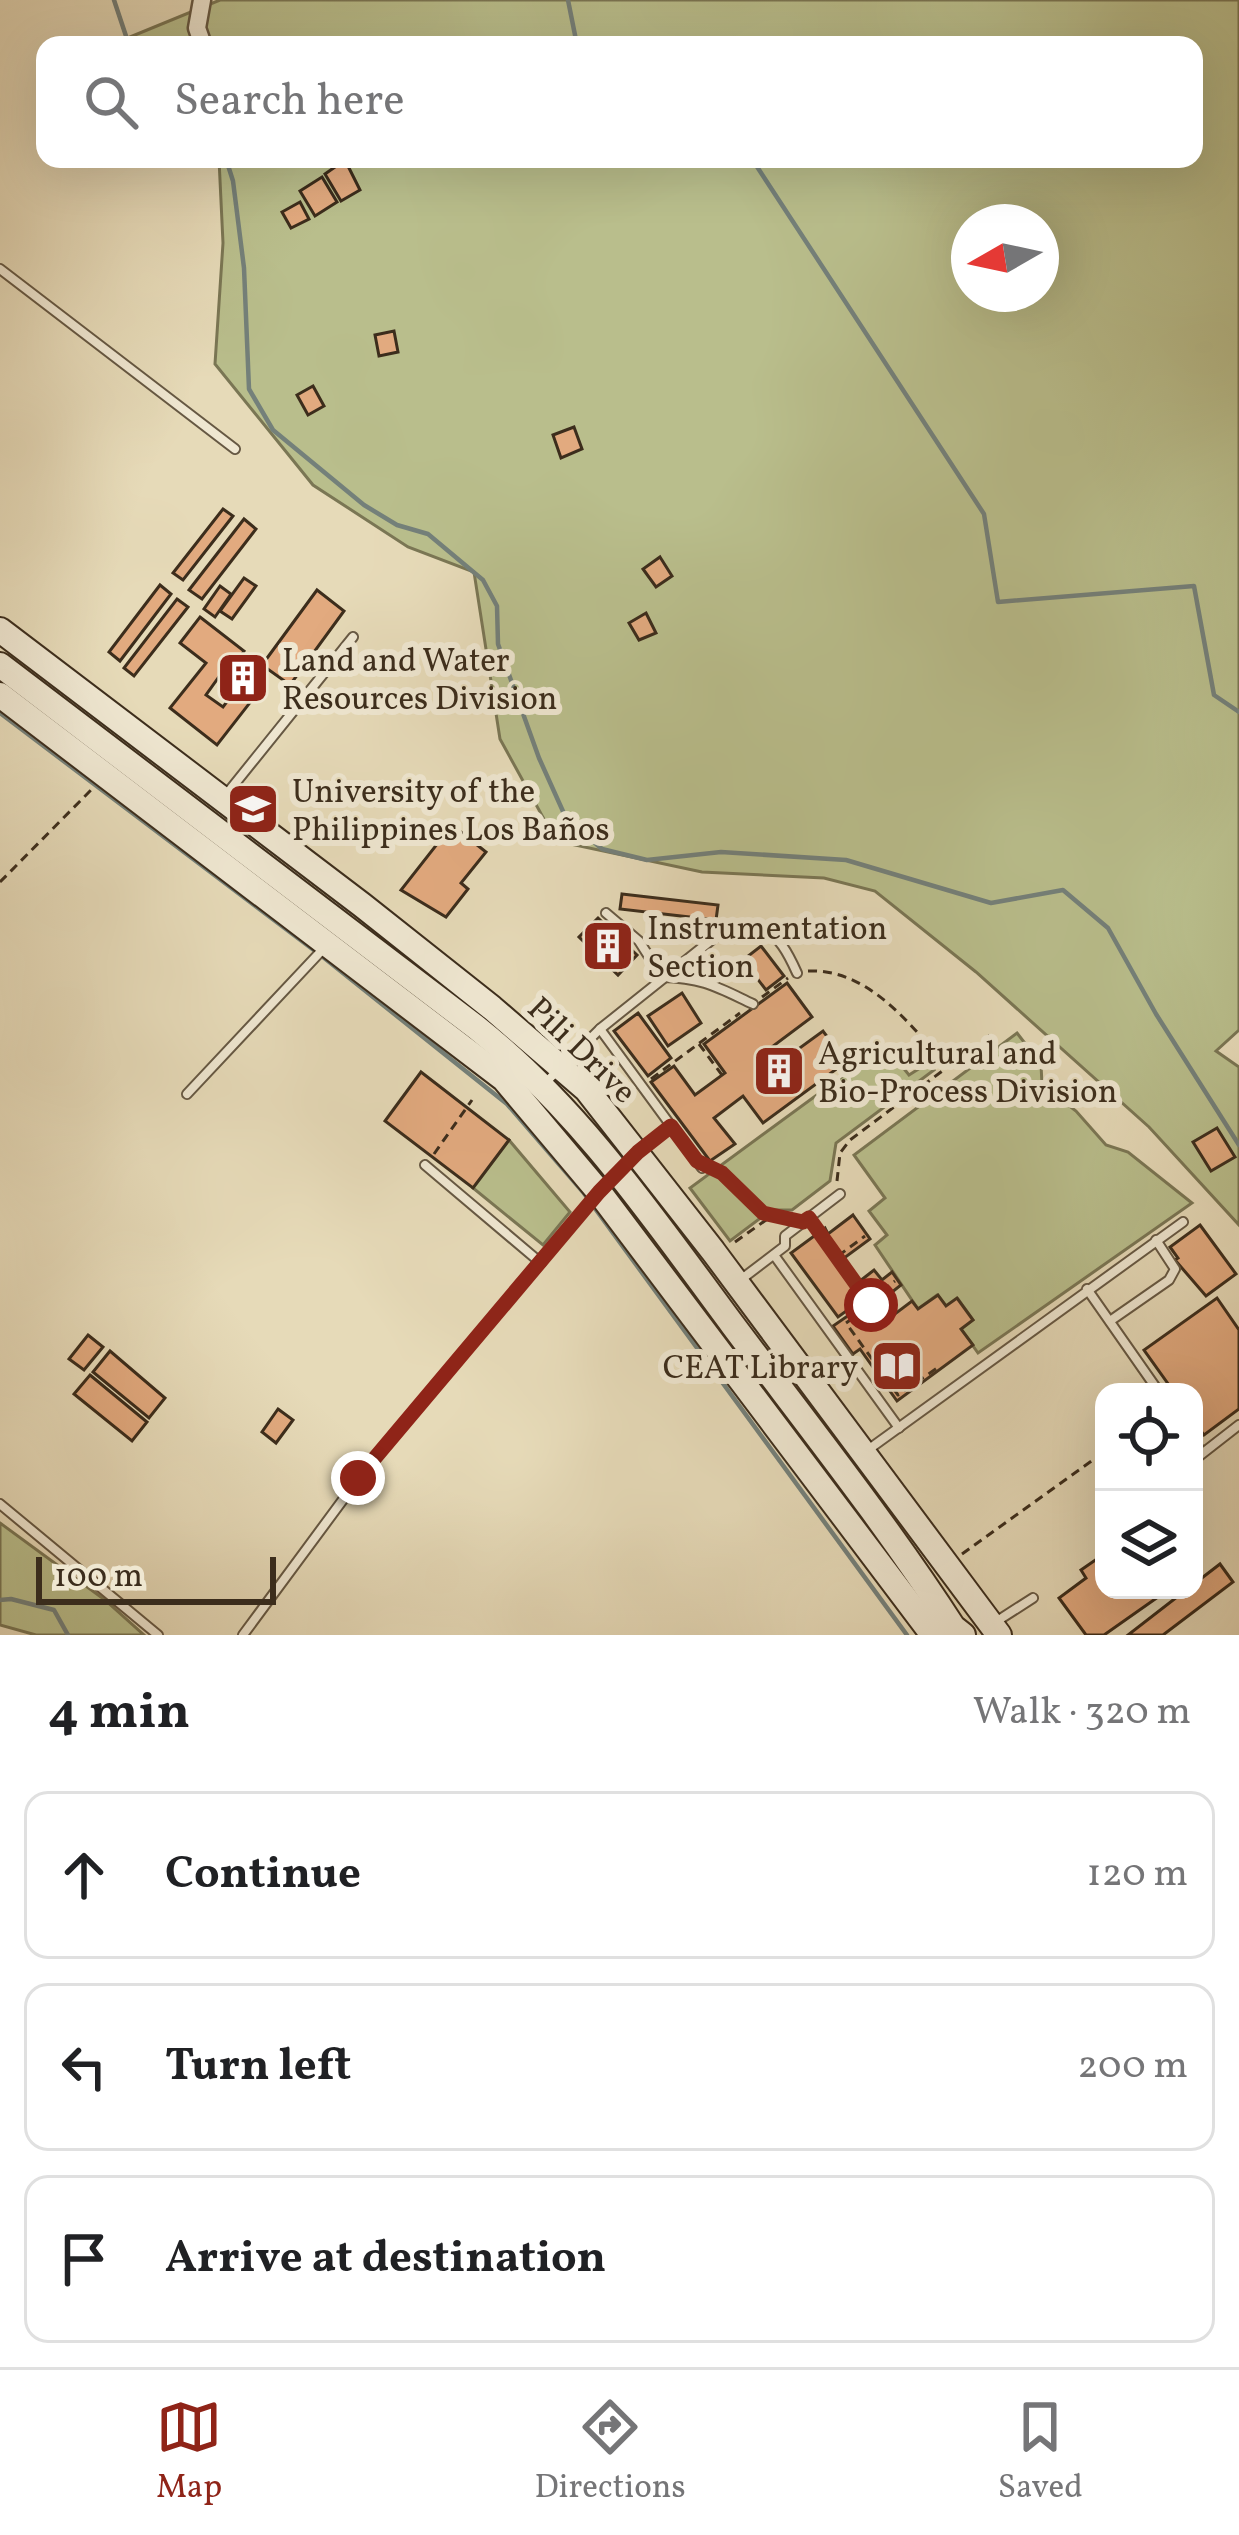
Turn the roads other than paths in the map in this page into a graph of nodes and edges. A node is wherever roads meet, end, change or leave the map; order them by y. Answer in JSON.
{"nodes":[{"id":1,"x":202,"y":0,"type":"edge"},
{"id":2,"x":199,"y":36,"type":"edge"},
{"id":3,"x":0,"y":269,"type":"edge"},
{"id":4,"x":235,"y":449,"type":"dead end"},
{"id":5,"x":0,"y":630,"type":"edge"},
{"id":6,"x":353,"y":637,"type":"dead end"},
{"id":7,"x":0,"y":665,"type":"edge"},
{"id":8,"x":0,"y":695,"type":"edge"},
{"id":9,"x":224,"y":797,"type":"junction"},
{"id":10,"x":362,"y":905,"type":"junction"},
{"id":11,"x":606,"y":913,"type":"dead end"},
{"id":12,"x":326,"y":945,"type":"junction"},
{"id":13,"x":797,"y":973,"type":"road end"},
{"id":14,"x":662,"y":977,"type":"junction"},
{"id":15,"x":753,"y":1004,"type":"road end"},
{"id":16,"x":600,"y":1029,"type":"junction"},
{"id":17,"x":561,"y":1065,"type":"junction"},
{"id":18,"x":187,"y":1094,"type":"dead end"},
{"id":19,"x":535,"y":1095,"type":"junction"},
{"id":20,"x":671,"y":1126,"type":"junction"},
{"id":21,"x":638,"y":1152,"type":"junction"},
{"id":22,"x":699,"y":1164,"type":"road end"},
{"id":23,"x":425,"y":1165,"type":"road end"},
{"id":24,"x":617,"y":1171,"type":"junction"},
{"id":25,"x":840,"y":1194,"type":"road end"},
{"id":26,"x":591,"y":1201,"type":"junction"},
{"id":27,"x":1183,"y":1222,"type":"dead end"},
{"id":28,"x":1156,"y":1240,"type":"junction"},
{"id":29,"x":774,"y":1255,"type":"junction"},
{"id":30,"x":541,"y":1263,"type":"junction"},
{"id":31,"x":736,"y":1282,"type":"junction"},
{"id":32,"x":1087,"y":1289,"type":"junction"},
{"id":33,"x":1110,"y":1321,"type":"junction"},
{"id":34,"x":1154,"y":1383,"type":"edge"},
{"id":35,"x":1239,"y":1425,"type":"edge"},
{"id":36,"x":898,"y":1428,"type":"junction"},
{"id":37,"x":1203,"y":1452,"type":"edge"},
{"id":38,"x":864,"y":1453,"type":"junction"},
{"id":39,"x":0,"y":1504,"type":"edge"},
{"id":40,"x":1033,"y":1598,"type":"dead end"},
{"id":41,"x":990,"y":1624,"type":"edge"},
{"id":42,"x":947,"y":1633,"type":"edge"},
{"id":43,"x":158,"y":1635,"type":"edge"},
{"id":44,"x":243,"y":1635,"type":"edge"}],
"edges":[{"from":1,"to":2,"type":"street"},
{"from":3,"to":4,"type":"lane"},
{"from":5,"to":9,"type":"street","name":"Pili Drive"},
{"from":6,"to":9,"type":"lane"},
{"from":7,"to":12,"type":"street"},
{"from":8,"to":12,"type":"street"},
{"from":9,"to":10,"type":"street","name":"Pili Drive"},
{"from":10,"to":12,"type":"lane"},
{"from":10,"to":17,"type":"street","name":"Pili Drive"},
{"from":11,"to":14,"type":"lane"},
{"from":12,"to":18,"type":"lane"},
{"from":12,"to":19,"type":"street"},
{"from":13,"to":14,"type":"lane"},
{"from":14,"to":15,"type":"lane"},
{"from":14,"to":16,"type":"lane"},
{"from":16,"to":17,"type":"lane"},
{"from":16,"to":20,"type":"lane"},
{"from":17,"to":19,"type":"lane"},
{"from":17,"to":21,"type":"street","name":"Pili Drive"},
{"from":19,"to":24,"type":"street"},
{"from":19,"to":26,"type":"street"},
{"from":20,"to":21,"type":"lane"},
{"from":20,"to":22,"type":"lane"},
{"from":21,"to":24,"type":"lane"},
{"from":21,"to":31,"type":"street","name":"Pili Drive"},
{"from":23,"to":30,"type":"lane"},
{"from":24,"to":26,"type":"lane"},
{"from":24,"to":42,"type":"street"},
{"from":25,"to":29,"type":"lane"},
{"from":26,"to":30,"type":"lane"},
{"from":26,"to":42,"type":"street"},
{"from":27,"to":28,"type":"lane"},
{"from":28,"to":32,"type":"lane"},
{"from":28,"to":33,"type":"lane"},
{"from":29,"to":31,"type":"lane"},
{"from":29,"to":36,"type":"lane"},
{"from":30,"to":44,"type":"lane"},
{"from":31,"to":38,"type":"street","name":"Pili Drive"},
{"from":32,"to":33,"type":"lane"},
{"from":32,"to":36,"type":"lane"},
{"from":33,"to":34,"type":"lane"},
{"from":35,"to":37,"type":"lane"},
{"from":36,"to":38,"type":"lane"},
{"from":38,"to":41,"type":"street","name":"Pili Drive"},
{"from":39,"to":43,"type":"lane"},
{"from":40,"to":41,"type":"lane"},
{"from":41,"to":42,"type":"street"}]}
